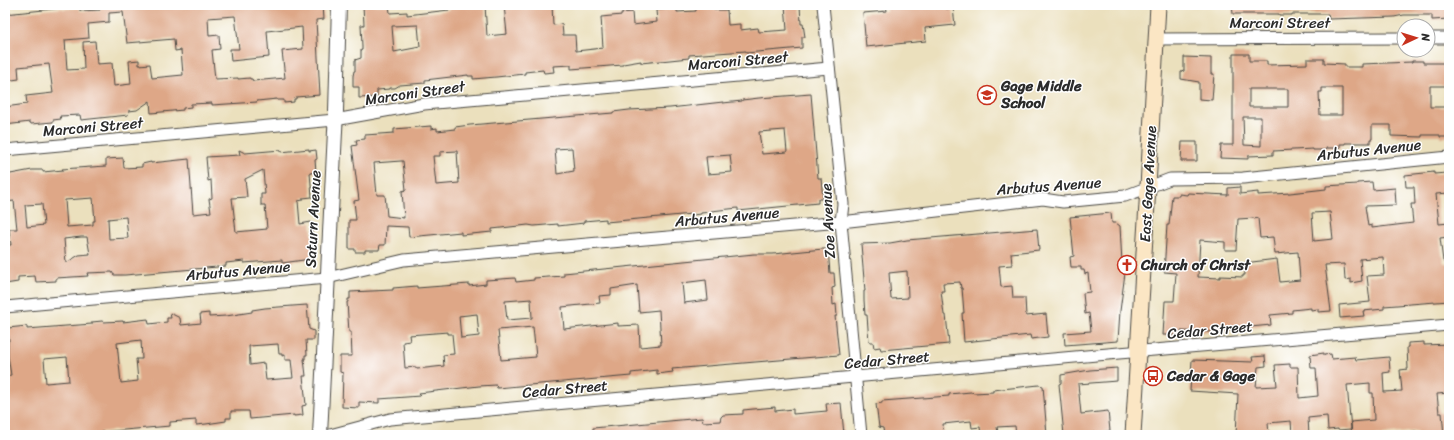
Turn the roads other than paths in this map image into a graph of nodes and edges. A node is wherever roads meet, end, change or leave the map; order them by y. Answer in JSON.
{"nodes":[{"id":1,"x":339,"y":5,"type":"edge"},
{"id":2,"x":823,"y":5,"type":"edge"},
{"id":3,"x":1158,"y":5,"type":"edge"},
{"id":4,"x":1396,"y":38,"type":"edge"},
{"id":5,"x":1436,"y":38,"type":"edge"},
{"id":6,"x":1449,"y":38,"type":"edge"},
{"id":7,"x":1156,"y":39,"type":"junction"},
{"id":8,"x":829,"y":68,"type":"junction"},
{"id":9,"x":335,"y":120,"type":"junction"},
{"id":10,"x":5,"y":150,"type":"edge"},
{"id":11,"x":1449,"y":157,"type":"edge"},
{"id":12,"x":1148,"y":187,"type":"junction"},
{"id":13,"x":841,"y":222,"type":"junction"},
{"id":14,"x":327,"y":278,"type":"junction"},
{"id":15,"x":5,"y":307,"type":"edge"},
{"id":16,"x":1449,"y":325,"type":"edge"},
{"id":17,"x":1138,"y":352,"type":"junction"},
{"id":18,"x":856,"y":378,"type":"junction"},
{"id":19,"x":320,"y":435,"type":"edge"},
{"id":20,"x":330,"y":435,"type":"edge"},
{"id":21,"x":861,"y":435,"type":"edge"},
{"id":22,"x":1132,"y":435,"type":"edge"}],
"edges":[{"from":1,"to":9,"type":"street","name":"Saturn Avenue"},
{"from":2,"to":8,"type":"street","name":"Zoe Avenue"},
{"from":3,"to":7,"type":"main road","name":"East Gage Avenue"},
{"from":4,"to":7,"type":"street","name":"Marconi Street"},
{"from":5,"to":6,"type":"street"},
{"from":7,"to":12,"type":"main road","name":"East Gage Avenue"},
{"from":8,"to":9,"type":"street","name":"Marconi Street"},
{"from":8,"to":13,"type":"street","name":"Zoe Avenue"},
{"from":9,"to":10,"type":"street","name":"Marconi Street"},
{"from":9,"to":14,"type":"street","name":"Saturn Avenue"},
{"from":11,"to":12,"type":"street","name":"Arbutus Avenue"},
{"from":12,"to":13,"type":"street","name":"Arbutus Avenue"},
{"from":12,"to":17,"type":"main road","name":"East Gage Avenue"},
{"from":13,"to":14,"type":"street","name":"Arbutus Avenue"},
{"from":13,"to":18,"type":"street","name":"Zoe Avenue"},
{"from":14,"to":15,"type":"street","name":"Arbutus Avenue"},
{"from":14,"to":19,"type":"street","name":"Saturn Avenue"},
{"from":16,"to":17,"type":"street","name":"Cedar Street"},
{"from":17,"to":18,"type":"street","name":"Cedar Street"},
{"from":17,"to":22,"type":"main road","name":"East Gage Avenue"},
{"from":18,"to":20,"type":"street","name":"Cedar Street"},
{"from":18,"to":21,"type":"street","name":"Zoe Avenue"}]}
